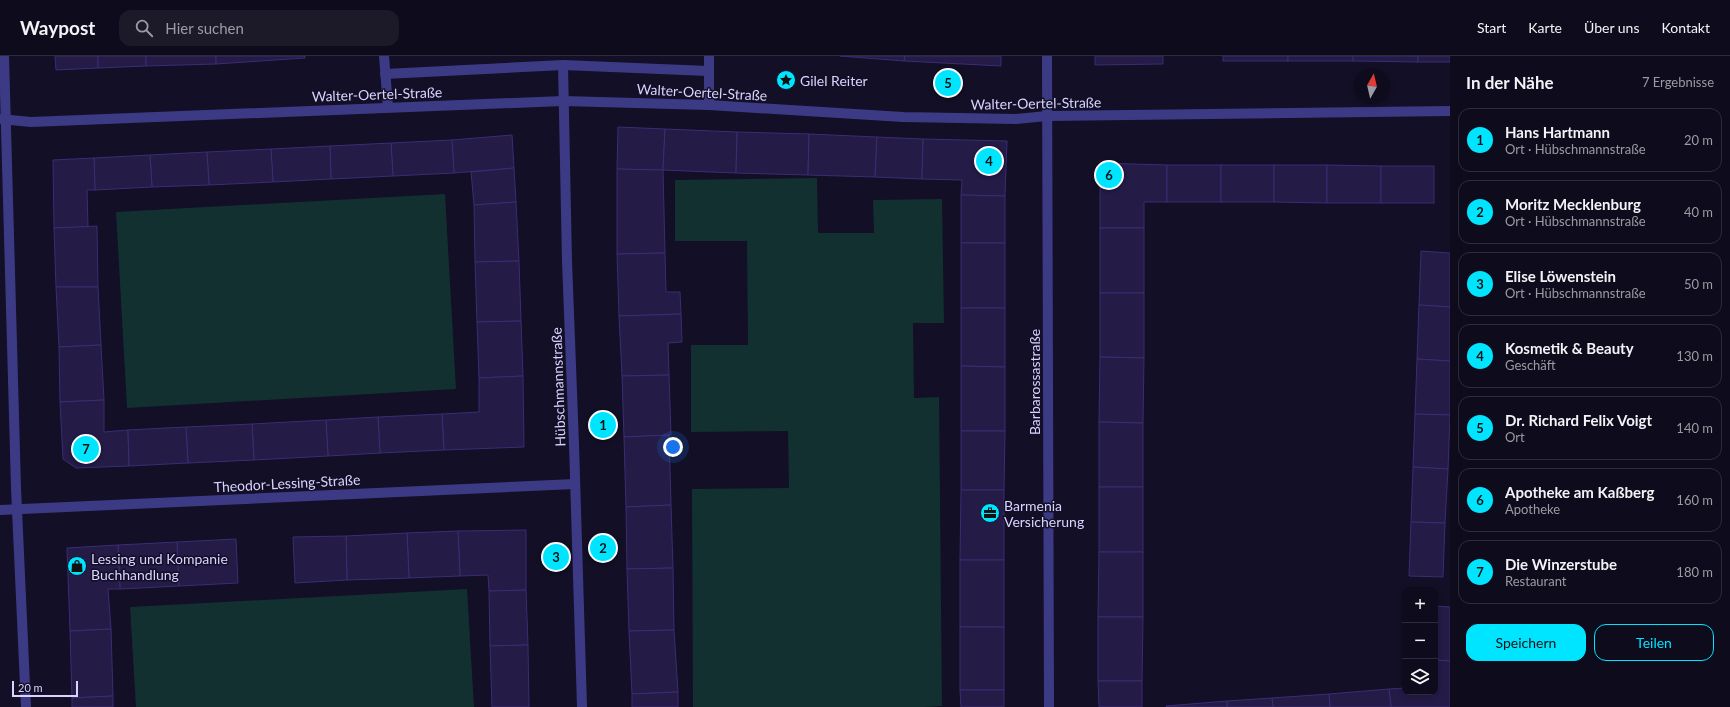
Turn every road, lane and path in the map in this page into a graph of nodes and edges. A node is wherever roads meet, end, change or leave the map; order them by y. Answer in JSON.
{"nodes":[{"id":1,"x":4,"y":56,"type":"edge"},
{"id":2,"x":384,"y":56,"type":"edge"},
{"id":3,"x":709,"y":56,"type":"edge"},
{"id":4,"x":1047,"y":56,"type":"edge"},
{"id":5,"x":563,"y":65,"type":"junction"},
{"id":6,"x":708,"y":71,"type":"junction"},
{"id":7,"x":385,"y":74,"type":"junction"},
{"id":8,"x":563,"y":101,"type":"junction"},
{"id":9,"x":709,"y":105,"type":"junction"},
{"id":10,"x":388,"y":107,"type":"junction"},
{"id":11,"x":1450,"y":111,"type":"edge"},
{"id":12,"x":1047,"y":116,"type":"junction"},
{"id":13,"x":3,"y":120,"type":"edge"},
{"id":14,"x":576,"y":484,"type":"junction"},
{"id":15,"x":17,"y":509,"type":"junction"},
{"id":16,"x":0,"y":510,"type":"edge"},
{"id":17,"x":26,"y":707,"type":"edge"},
{"id":18,"x":582,"y":707,"type":"edge"},
{"id":19,"x":1049,"y":707,"type":"edge"}],
"edges":[{"from":1,"to":13,"type":"street"},
{"from":2,"to":7,"type":"street"},
{"from":3,"to":6,"type":"street"},
{"from":4,"to":12,"type":"street","name":"Barbarossastraße"},
{"from":5,"to":6,"type":"street","name":"Walter-Oertel-Straße"},
{"from":5,"to":7,"type":"street","name":"Walter-Oertel-Straße"},
{"from":5,"to":8,"type":"street","name":"Hübschmannstraße"},
{"from":6,"to":9,"type":"street"},
{"from":7,"to":10,"type":"street"},
{"from":8,"to":9,"type":"street","name":"Walter-Oertel-Straße"},
{"from":8,"to":10,"type":"street","name":"Walter-Oertel-Straße"},
{"from":8,"to":14,"type":"street","name":"Hübschmannstraße"},
{"from":9,"to":12,"type":"street","name":"Walter-Oertel-Straße"},
{"from":10,"to":13,"type":"street","name":"Walter-Oertel-Straße"},
{"from":11,"to":12,"type":"street","name":"Walter-Oertel-Straße"},
{"from":12,"to":19,"type":"street","name":"Barbarossastraße"},
{"from":13,"to":15,"type":"street"},
{"from":14,"to":15,"type":"street","name":"Theodor-Lessing-Straße"},
{"from":14,"to":18,"type":"street","name":"Hübschmannstraße"},
{"from":15,"to":16,"type":"street","name":"Theodor-Lessing-Straße"},
{"from":15,"to":17,"type":"street"}]}
